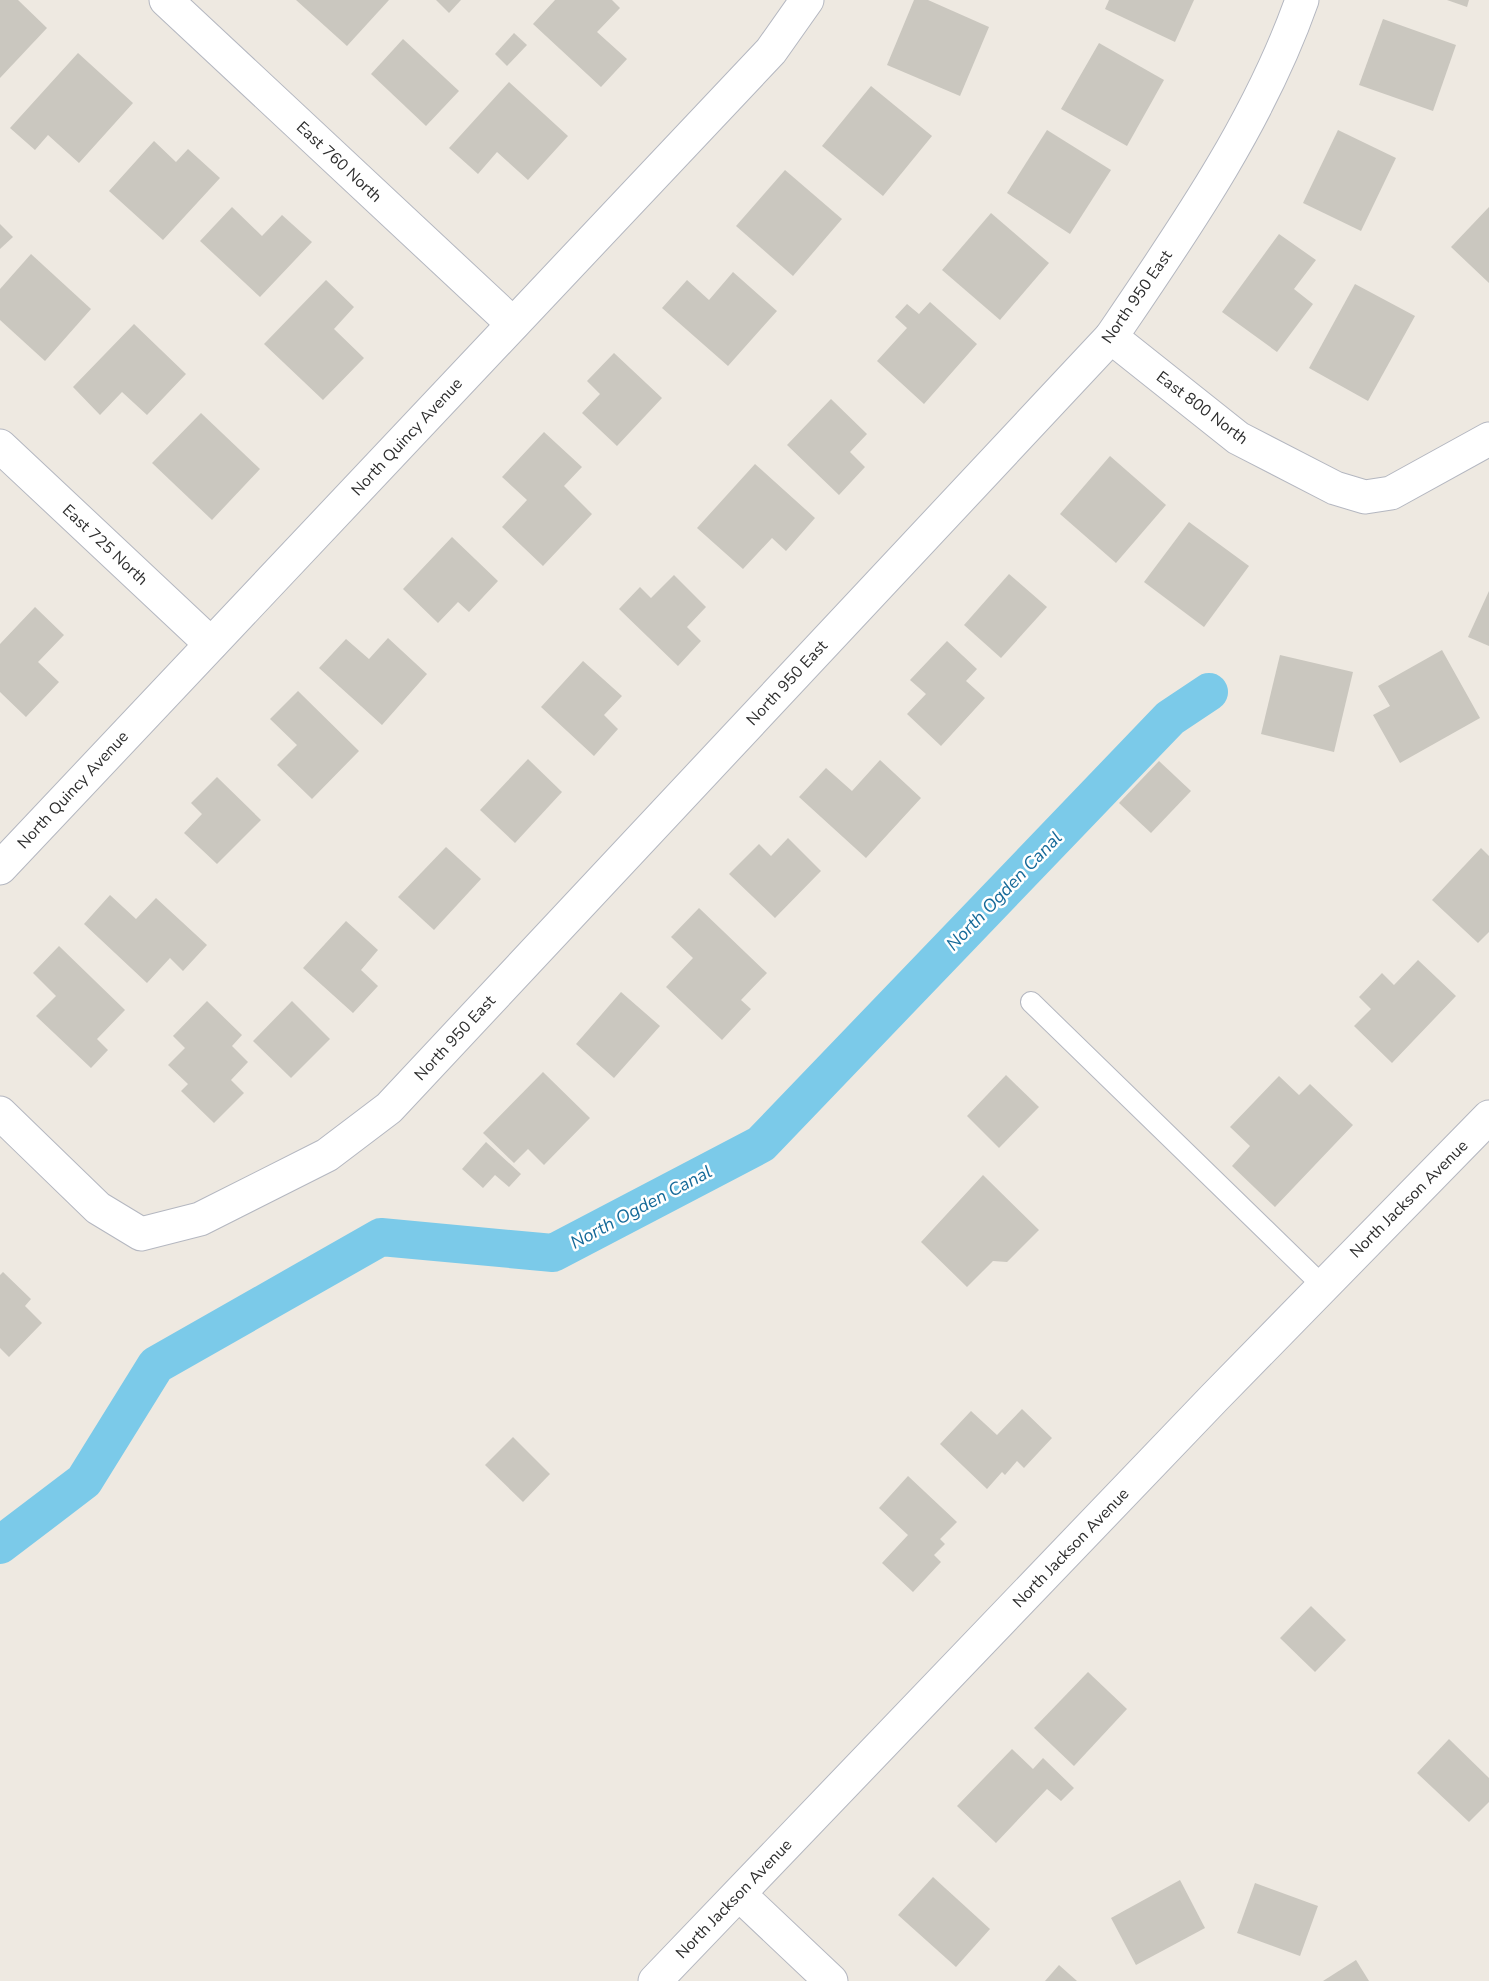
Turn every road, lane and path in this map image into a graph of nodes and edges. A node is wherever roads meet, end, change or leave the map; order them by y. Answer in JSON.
{"nodes":[{"id":1,"x":166,"y":0,"type":"edge"},
{"id":2,"x":807,"y":0,"type":"edge"},
{"id":3,"x":1302,"y":0,"type":"edge"},
{"id":4,"x":513,"y":324,"type":"junction"},
{"id":5,"x":1111,"y":338,"type":"junction"},
{"id":6,"x":1489,"y":439,"type":"edge"},
{"id":7,"x":0,"y":446,"type":"edge"},
{"id":8,"x":211,"y":644,"type":"junction"},
{"id":9,"x":0,"y":868,"type":"edge"},
{"id":10,"x":1031,"y":1002,"type":"dead end"},
{"id":11,"x":0,"y":1113,"type":"edge"},
{"id":12,"x":1489,"y":1117,"type":"edge"},
{"id":13,"x":1323,"y":1286,"type":"junction"},
{"id":14,"x":739,"y":1894,"type":"junction"},
{"id":15,"x":654,"y":1981,"type":"edge"},
{"id":16,"x":831,"y":1981,"type":"edge"}],
"edges":[{"from":1,"to":4,"type":"street","name":"East 760 North"},
{"from":2,"to":4,"type":"street","name":"North Quincy Avenue"},
{"from":3,"to":5,"type":"street","name":"North 950 East"},
{"from":4,"to":8,"type":"street","name":"North Quincy Avenue"},
{"from":5,"to":6,"type":"street","name":"East 800 North"},
{"from":5,"to":11,"type":"street","name":"North 950 East"},
{"from":7,"to":8,"type":"street","name":"East 725 North"},
{"from":8,"to":9,"type":"street","name":"North Quincy Avenue"},
{"from":10,"to":13,"type":"lane"},
{"from":12,"to":13,"type":"street","name":"North Jackson Avenue"},
{"from":13,"to":14,"type":"street","name":"North Jackson Avenue"},
{"from":14,"to":15,"type":"street","name":"North Jackson Avenue"},
{"from":14,"to":16,"type":"street"}]}
